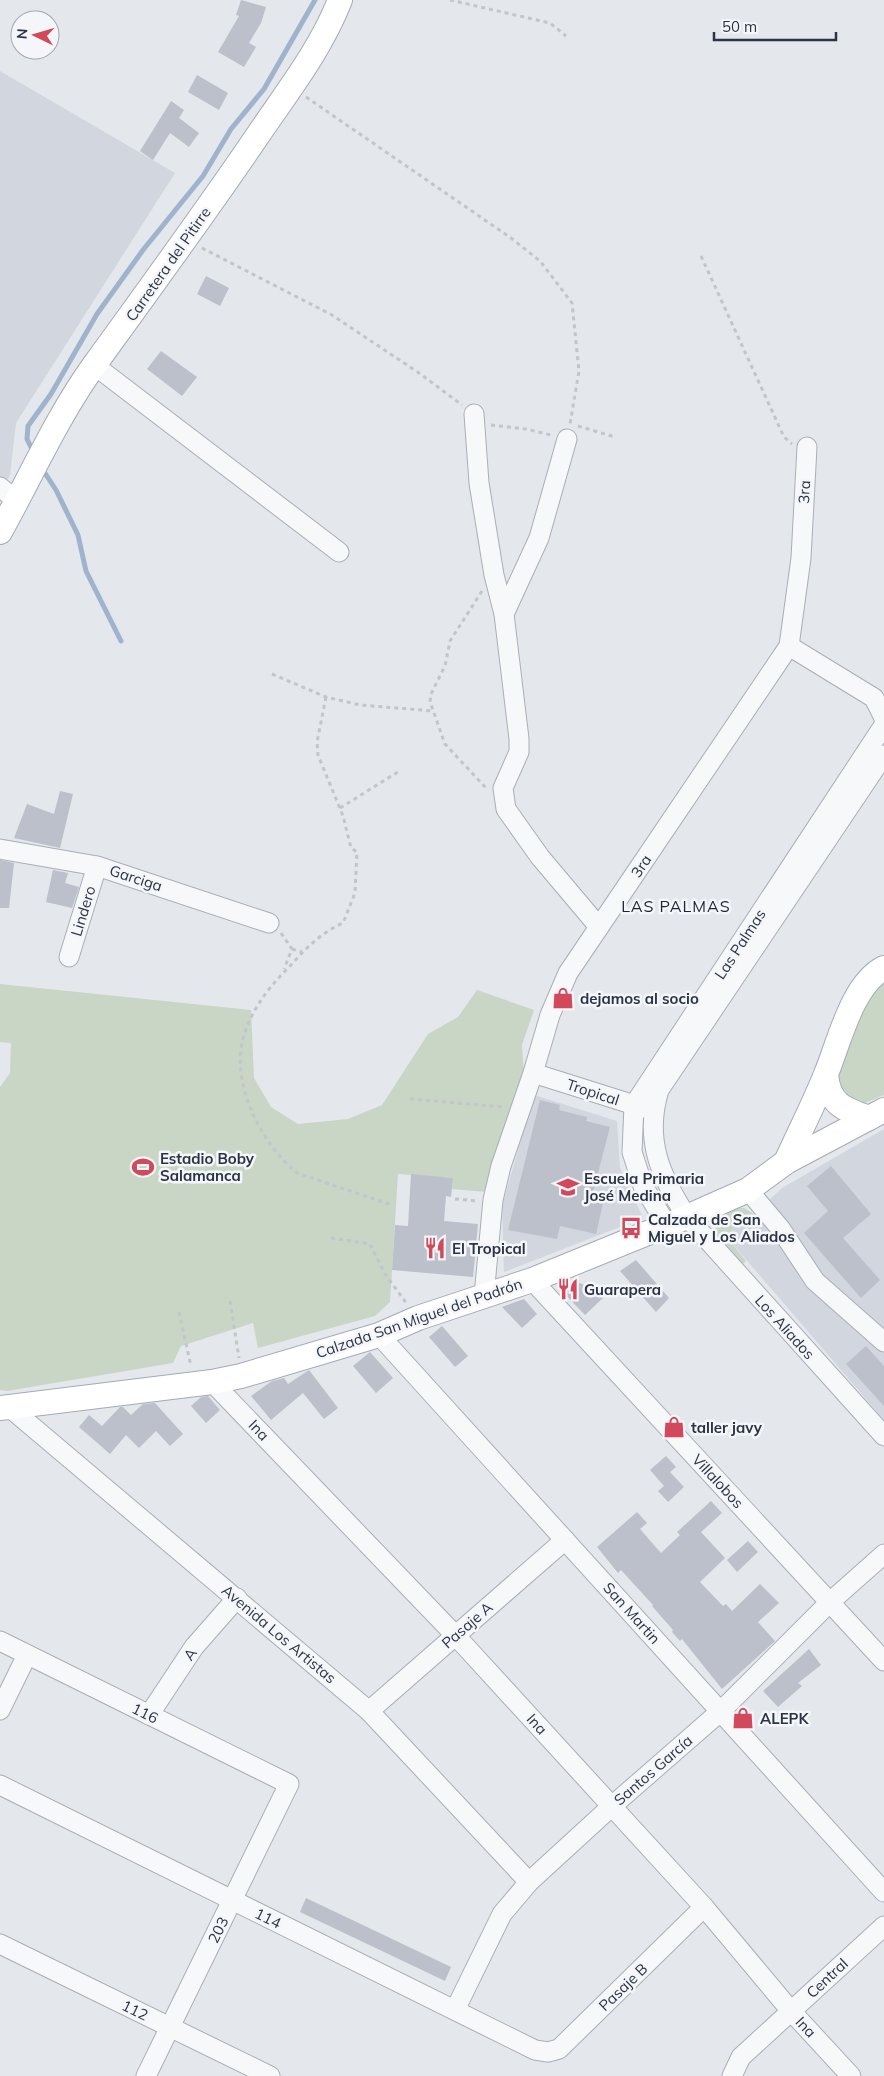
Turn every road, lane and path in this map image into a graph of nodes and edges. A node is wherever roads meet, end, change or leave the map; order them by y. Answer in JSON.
{"nodes":[{"id":1,"x":340,"y":0,"type":"edge"},
{"id":2,"x":450,"y":0,"type":"edge"},
{"id":3,"x":566,"y":36,"type":"dead end"},
{"id":4,"x":291,"y":87,"type":"junction"},
{"id":5,"x":186,"y":240,"type":"junction"},
{"id":6,"x":701,"y":256,"type":"dead end"},
{"id":7,"x":94,"y":366,"type":"junction"},
{"id":8,"x":474,"y":419,"type":"junction"},
{"id":9,"x":569,"y":431,"type":"junction"},
{"id":10,"x":615,"y":437,"type":"dead end"},
{"id":11,"x":806,"y":451,"type":"joint"},
{"id":12,"x":9,"y":494,"type":"edge"},
{"id":13,"x":0,"y":532,"type":"edge"},
{"id":14,"x":339,"y":552,"type":"dead end"},
{"id":15,"x":494,"y":575,"type":"junction"},
{"id":16,"x":504,"y":614,"type":"junction"},
{"id":17,"x":789,"y":646,"type":"junction"},
{"id":18,"x":272,"y":674,"type":"dead end"},
{"id":19,"x":326,"y":697,"type":"junction"},
{"id":20,"x":433,"y":711,"type":"junction"},
{"id":21,"x":884,"y":718,"type":"edge"},
{"id":22,"x":884,"y":725,"type":"edge"},
{"id":23,"x":884,"y":755,"type":"edge"},
{"id":24,"x":400,"y":770,"type":"dead end"},
{"id":25,"x":340,"y":808,"type":"junction"},
{"id":26,"x":506,"y":809,"type":"junction"},
{"id":27,"x":0,"y":849,"type":"edge"},
{"id":28,"x":97,"y":866,"type":"junction"},
{"id":29,"x":269,"y":923,"type":"joint"},
{"id":30,"x":599,"y":927,"type":"junction"},
{"id":31,"x":292,"y":949,"type":"junction"},
{"id":32,"x":302,"y":952,"type":"junction"},
{"id":33,"x":69,"y":957,"type":"dead end"},
{"id":34,"x":884,"y":968,"type":"edge"},
{"id":35,"x":283,"y":972,"type":"junction"},
{"id":36,"x":533,"y":1073,"type":"junction"},
{"id":37,"x":826,"y":1075,"type":"junction"},
{"id":38,"x":410,"y":1099,"type":"dead end"},
{"id":39,"x":634,"y":1105,"type":"junction"},
{"id":40,"x":520,"y":1111,"type":"junction"},
{"id":41,"x":653,"y":1111,"type":"junction"},
{"id":42,"x":877,"y":1114,"type":"edge"},
{"id":43,"x":786,"y":1162,"type":"junction"},
{"id":44,"x":748,"y":1190,"type":"junction"},
{"id":45,"x":455,"y":1199,"type":"dead end"},
{"id":46,"x":492,"y":1204,"type":"junction"},
{"id":47,"x":392,"y":1205,"type":"dead end"},
{"id":48,"x":677,"y":1221,"type":"junction"},
{"id":49,"x":331,"y":1238,"type":"dead end"},
{"id":50,"x":532,"y":1280,"type":"junction"},
{"id":51,"x":484,"y":1296,"type":"junction"},
{"id":52,"x":230,"y":1301,"type":"dead end"},
{"id":53,"x":179,"y":1312,"type":"dead end"},
{"id":54,"x":418,"y":1318,"type":"junction"},
{"id":55,"x":380,"y":1335,"type":"junction"},
{"id":56,"x":884,"y":1342,"type":"edge"},
{"id":57,"x":242,"y":1376,"type":"junction"},
{"id":58,"x":204,"y":1382,"type":"junction"},
{"id":59,"x":4,"y":1407,"type":"edge"},
{"id":60,"x":884,"y":1436,"type":"edge"},
{"id":61,"x":565,"y":1540,"type":"junction"},
{"id":62,"x":884,"y":1554,"type":"edge"},
{"id":63,"x":237,"y":1598,"type":"junction"},
{"id":64,"x":830,"y":1602,"type":"junction"},
{"id":65,"x":456,"y":1634,"type":"junction"},
{"id":66,"x":0,"y":1642,"type":"edge"},
{"id":67,"x":27,"y":1655,"type":"junction"},
{"id":68,"x":884,"y":1661,"type":"edge"},
{"id":69,"x":0,"y":1710,"type":"edge"},
{"id":70,"x":369,"y":1711,"type":"junction"},
{"id":71,"x":720,"y":1712,"type":"junction"},
{"id":72,"x":149,"y":1715,"type":"junction"},
{"id":73,"x":289,"y":1784,"type":"joint"},
{"id":74,"x":0,"y":1785,"type":"edge"},
{"id":75,"x":612,"y":1806,"type":"junction"},
{"id":76,"x":529,"y":1882,"type":"junction"},
{"id":77,"x":884,"y":1892,"type":"edge"},
{"id":78,"x":232,"y":1900,"type":"junction"},
{"id":79,"x":704,"y":1907,"type":"junction"},
{"id":80,"x":884,"y":1926,"type":"edge"},
{"id":81,"x":0,"y":1944,"type":"edge"},
{"id":82,"x":455,"y":2010,"type":"junction"},
{"id":83,"x":791,"y":2011,"type":"junction"},
{"id":84,"x":170,"y":2027,"type":"junction"},
{"id":85,"x":535,"y":2050,"type":"joint"},
{"id":86,"x":146,"y":2076,"type":"edge"},
{"id":87,"x":270,"y":2076,"type":"edge"},
{"id":88,"x":732,"y":2076,"type":"edge"},
{"id":89,"x":851,"y":2076,"type":"edge"}],
"edges":[{"from":1,"to":4,"type":"main road","name":"Carretera del Pitirre"},
{"from":2,"to":3,"type":"path"},
{"from":4,"to":5,"type":"main road","name":"Carretera del Pitirre"},
{"from":4,"to":9,"type":"path"},
{"from":5,"to":7,"type":"main road","name":"Carretera del Pitirre"},
{"from":5,"to":8,"type":"path"},
{"from":6,"to":11,"type":"path"},
{"from":7,"to":12,"type":"main road","name":"Carretera del Pitirre"},
{"from":7,"to":14,"type":"street"},
{"from":8,"to":9,"type":"path"},
{"from":8,"to":15,"type":"street"},
{"from":9,"to":10,"type":"path"},
{"from":9,"to":16,"type":"street"},
{"from":11,"to":17,"type":"street","name":"3ra"},
{"from":12,"to":13,"type":"main road","name":"Carretera del Pitirre"},
{"from":15,"to":16,"type":"street"},
{"from":15,"to":20,"type":"path"},
{"from":16,"to":26,"type":"street"},
{"from":17,"to":21,"type":"street"},
{"from":17,"to":30,"type":"street","name":"3ra"},
{"from":18,"to":19,"type":"path"},
{"from":19,"to":20,"type":"path"},
{"from":19,"to":25,"type":"path"},
{"from":20,"to":26,"type":"path"},
{"from":22,"to":39,"type":"street","name":"Las Palmas"},
{"from":23,"to":41,"type":"street","name":"Las Palmas"},
{"from":24,"to":25,"type":"path"},
{"from":25,"to":32,"type":"path"},
{"from":26,"to":30,"type":"street"},
{"from":27,"to":28,"type":"street","name":"Garciga"},
{"from":28,"to":29,"type":"street","name":"Garciga"},
{"from":28,"to":33,"type":"street","name":"Lindero"},
{"from":29,"to":31,"type":"path"},
{"from":30,"to":36,"type":"street","name":"3ra"},
{"from":31,"to":32,"type":"path"},
{"from":31,"to":35,"type":"path"},
{"from":32,"to":35,"type":"path"},
{"from":34,"to":37,"type":"main road","name":"Calzada San Miguel del Padrón"},
{"from":35,"to":47,"type":"path"},
{"from":36,"to":39,"type":"street","name":"Tropical"},
{"from":36,"to":40,"type":"street","name":"3ra"},
{"from":37,"to":42,"type":"main road"},
{"from":37,"to":43,"type":"main road","name":"Calzada San Miguel del Padrón"},
{"from":38,"to":40,"type":"path"},
{"from":39,"to":41,"type":"street","name":"Tropical"},
{"from":39,"to":48,"type":"street"},
{"from":40,"to":46,"type":"street","name":"3ra"},
{"from":41,"to":48,"type":"street","name":"Las Palmas"},
{"from":42,"to":43,"type":"main road","name":"Calzada San Miguel del Padrón"},
{"from":43,"to":44,"type":"main road","name":"Calzada San Miguel del Padrón"},
{"from":44,"to":48,"type":"main road","name":"Calzada San Miguel del Padrón"},
{"from":44,"to":56,"type":"street"},
{"from":45,"to":46,"type":"path"},
{"from":46,"to":51,"type":"street","name":"3ra"},
{"from":48,"to":50,"type":"main road","name":"Calzada San Miguel del Padrón"},
{"from":48,"to":60,"type":"street","name":"Los Aliados"},
{"from":49,"to":54,"type":"path"},
{"from":50,"to":51,"type":"main road","name":"Calzada San Miguel del Padrón"},
{"from":50,"to":64,"type":"street","name":"Villalobos"},
{"from":51,"to":54,"type":"main road","name":"Calzada San Miguel del Padrón"},
{"from":52,"to":57,"type":"path"},
{"from":53,"to":58,"type":"path"},
{"from":54,"to":55,"type":"main road","name":"Calzada San Miguel del Padrón"},
{"from":55,"to":57,"type":"main road","name":"Calzada San Miguel del Padrón"},
{"from":55,"to":61,"type":"street","name":"San Martin"},
{"from":57,"to":58,"type":"main road","name":"Calzada San Miguel del Padrón"},
{"from":58,"to":59,"type":"main road","name":"Calzada San Miguel del Padrón"},
{"from":58,"to":65,"type":"street","name":"Ina"},
{"from":59,"to":63,"type":"street","name":"Avenida Los Artistas"},
{"from":61,"to":65,"type":"street","name":"Pasaje A"},
{"from":61,"to":71,"type":"street","name":"San Martin"},
{"from":62,"to":64,"type":"street","name":"Santos García"},
{"from":63,"to":70,"type":"street","name":"Avenida Los Artistas"},
{"from":63,"to":72,"type":"street","name":"A"},
{"from":64,"to":68,"type":"street","name":"Villalobos"},
{"from":64,"to":71,"type":"street","name":"Santos García"},
{"from":65,"to":70,"type":"street","name":"Pasaje A"},
{"from":65,"to":75,"type":"street","name":"Ina"},
{"from":66,"to":67,"type":"street","name":"116"},
{"from":67,"to":69,"type":"street"},
{"from":67,"to":72,"type":"street","name":"116"},
{"from":70,"to":76,"type":"street","name":"Avenida Los Artistas"},
{"from":71,"to":75,"type":"street","name":"Santos García"},
{"from":71,"to":77,"type":"street","name":"San Martin"},
{"from":72,"to":73,"type":"street","name":"116"},
{"from":73,"to":78,"type":"street","name":"203"},
{"from":74,"to":78,"type":"street","name":"114"},
{"from":75,"to":76,"type":"street","name":"Santos García"},
{"from":75,"to":79,"type":"street","name":"Ina"},
{"from":76,"to":82,"type":"street","name":"Santos García"},
{"from":78,"to":82,"type":"street","name":"114"},
{"from":78,"to":84,"type":"street","name":"203"},
{"from":79,"to":83,"type":"street","name":"Ina"},
{"from":79,"to":85,"type":"street","name":"Pasaje B"},
{"from":80,"to":83,"type":"street","name":"Central"},
{"from":81,"to":84,"type":"street","name":"112"},
{"from":82,"to":85,"type":"street","name":"114"},
{"from":83,"to":88,"type":"street","name":"Central"},
{"from":83,"to":89,"type":"street","name":"Ina"},
{"from":84,"to":86,"type":"street","name":"203"},
{"from":84,"to":87,"type":"street","name":"112"}]}
